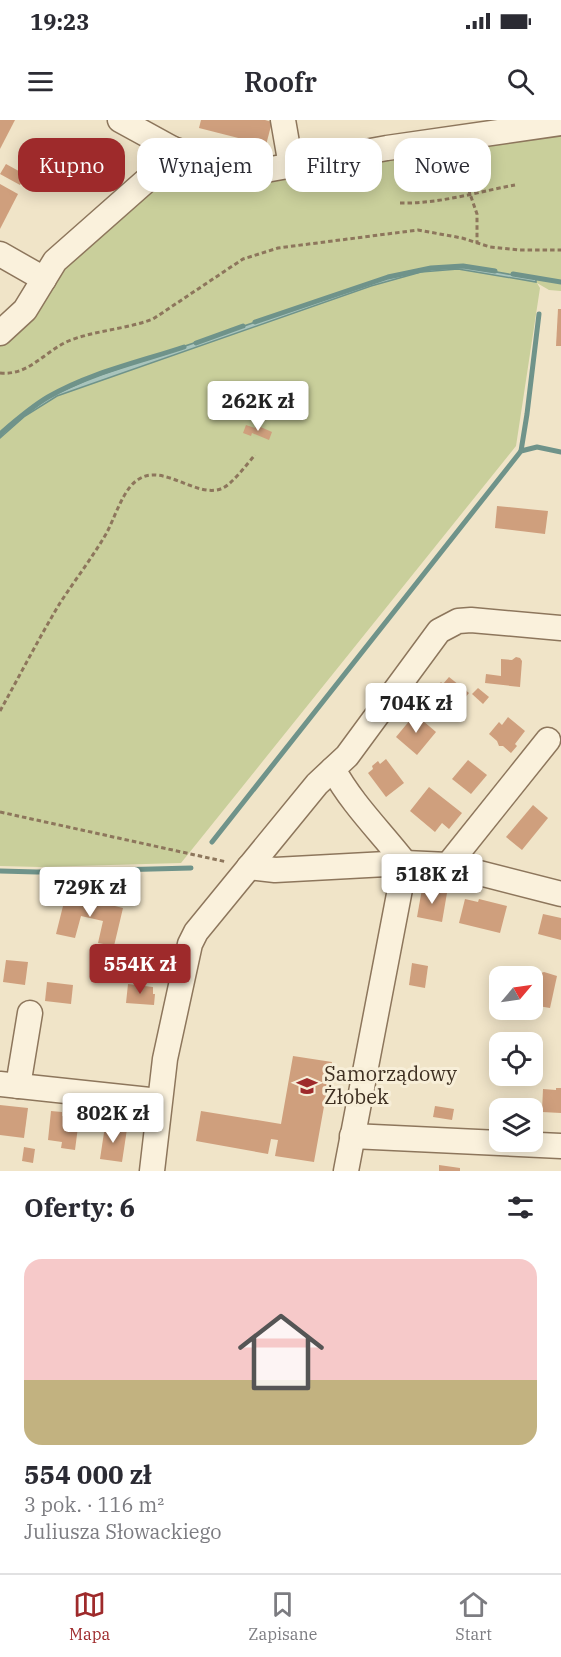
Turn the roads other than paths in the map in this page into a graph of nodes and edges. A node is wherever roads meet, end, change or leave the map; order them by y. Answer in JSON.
{"nodes":[{"id":1,"x":120,"y":120,"type":"edge"},
{"id":2,"x":283,"y":120,"type":"edge"},
{"id":3,"x":561,"y":123,"type":"edge"},
{"id":4,"x":153,"y":138,"type":"edge"},
{"id":5,"x":286,"y":138,"type":"edge"},
{"id":6,"x":382,"y":149,"type":"edge"},
{"id":7,"x":137,"y":189,"type":"edge"},
{"id":8,"x":0,"y":254,"type":"edge"},
{"id":9,"x":44,"y":279,"type":"junction"},
{"id":10,"x":0,"y":333,"type":"edge"},
{"id":11,"x":561,"y":628,"type":"edge"},
{"id":12,"x":548,"y":740,"type":"dead end"},
{"id":13,"x":333,"y":769,"type":"junction"},
{"id":14,"x":405,"y":863,"type":"junction"},
{"id":15,"x":448,"y":865,"type":"junction"},
{"id":16,"x":249,"y":867,"type":"junction"},
{"id":17,"x":561,"y":894,"type":"edge"},
{"id":18,"x":30,"y":1013,"type":"dead end"},
{"id":19,"x":9,"y":1085,"type":"edge"},
{"id":20,"x":159,"y":1101,"type":"junction"},
{"id":21,"x":352,"y":1136,"type":"junction"},
{"id":22,"x":561,"y":1146,"type":"edge"},
{"id":23,"x":152,"y":1171,"type":"edge"},
{"id":24,"x":346,"y":1171,"type":"edge"}],
"edges":[{"from":1,"to":4,"type":"street"},
{"from":2,"to":5,"type":"street"},
{"from":3,"to":6,"type":"street"},
{"from":7,"to":9,"type":"street"},
{"from":8,"to":9,"type":"street"},
{"from":9,"to":10,"type":"street"},
{"from":11,"to":13,"type":"street"},
{"from":12,"to":15,"type":"street"},
{"from":13,"to":14,"type":"street"},
{"from":13,"to":16,"type":"street"},
{"from":14,"to":15,"type":"street"},
{"from":14,"to":16,"type":"street"},
{"from":14,"to":21,"type":"street"},
{"from":15,"to":17,"type":"street"},
{"from":16,"to":20,"type":"street"},
{"from":18,"to":19,"type":"street"},
{"from":19,"to":20,"type":"street"},
{"from":20,"to":23,"type":"street"},
{"from":21,"to":22,"type":"street"},
{"from":21,"to":24,"type":"street"}]}
